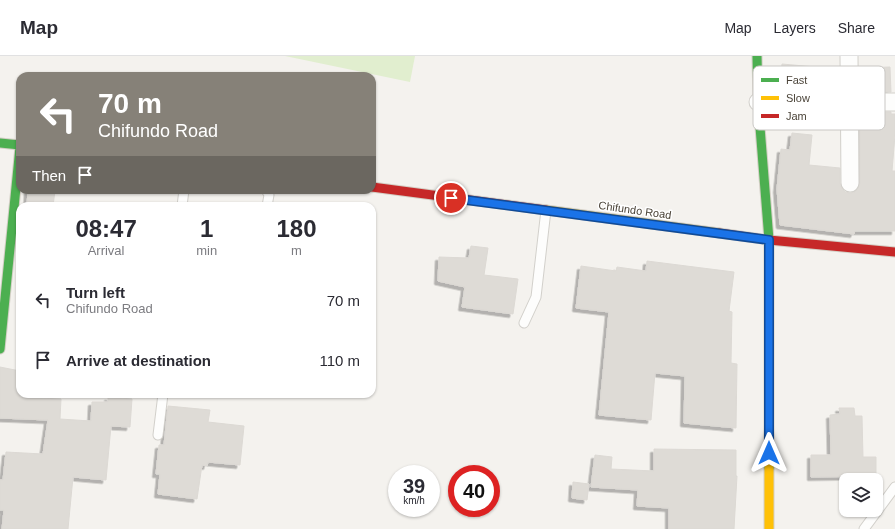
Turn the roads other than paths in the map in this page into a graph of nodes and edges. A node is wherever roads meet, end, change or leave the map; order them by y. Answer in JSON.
{"nodes":[{"id":1,"x":757,"y":56,"type":"edge"},
{"id":2,"x":757,"y":66,"type":"edge"},
{"id":3,"x":760,"y":130,"type":"edge"},
{"id":4,"x":849,"y":130,"type":"edge"},
{"id":5,"x":0,"y":143,"type":"edge"},
{"id":6,"x":16,"y":145,"type":"edge"},
{"id":7,"x":850,"y":182,"type":"dead end"},
{"id":8,"x":16,"y":187,"type":"edge"},
{"id":9,"x":376,"y":188,"type":"edge"},
{"id":10,"x":546,"y":210,"type":"junction"},
{"id":11,"x":769,"y":240,"type":"junction"},
{"id":12,"x":895,"y":252,"type":"edge"},
{"id":13,"x":524,"y":323,"type":"dead end"},
{"id":14,"x":0,"y":349,"type":"edge"},
{"id":15,"x":163,"y":398,"type":"edge"},
{"id":16,"x":158,"y":435,"type":"dead end"},
{"id":17,"x":895,"y":487,"type":"edge"},
{"id":18,"x":769,"y":529,"type":"edge"},
{"id":19,"x":864,"y":529,"type":"edge"}],
"edges":[{"from":1,"to":2,"type":"street"},
{"from":3,"to":11,"type":"street"},
{"from":4,"to":7,"type":"street"},
{"from":5,"to":6,"type":"street"},
{"from":8,"to":14,"type":"street"},
{"from":9,"to":10,"type":"street","name":"Chifundo Road"},
{"from":10,"to":11,"type":"street","name":"Chifundo Road"},
{"from":10,"to":13,"type":"lane"},
{"from":11,"to":12,"type":"street","name":"Chifundo Road"},
{"from":11,"to":18,"type":"street"},
{"from":15,"to":16,"type":"lane"},
{"from":17,"to":19,"type":"lane"}]}
